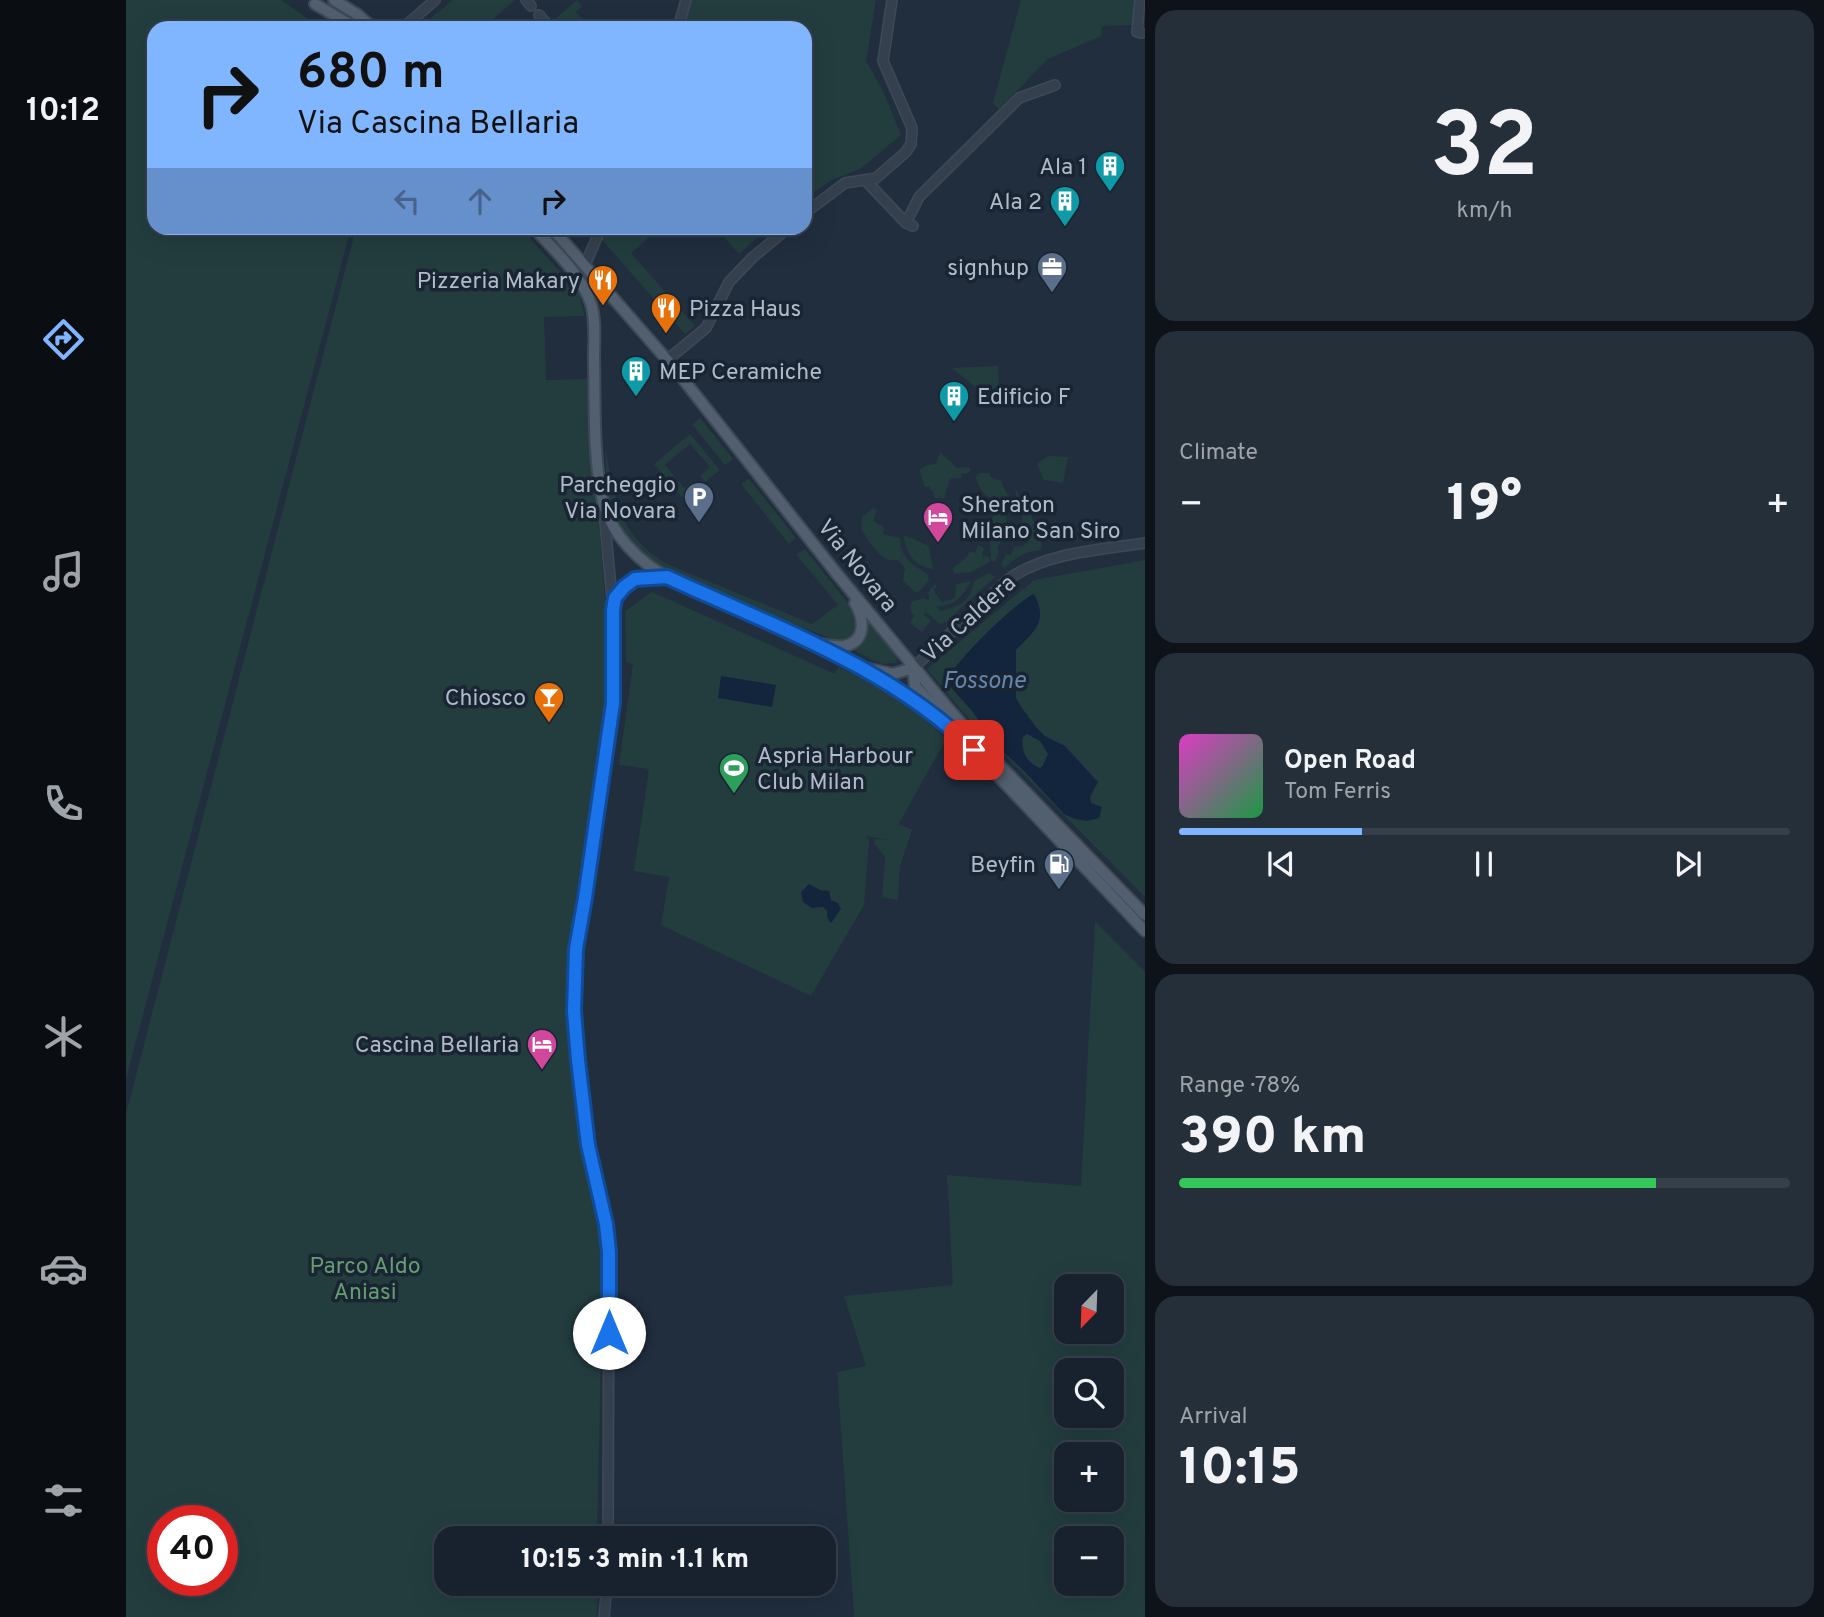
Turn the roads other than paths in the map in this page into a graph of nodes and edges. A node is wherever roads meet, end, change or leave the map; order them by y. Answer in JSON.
{"nodes":[{"id":1,"x":334,"y":0,"type":"edge"},
{"id":2,"x":346,"y":0,"type":"edge"},
{"id":3,"x":435,"y":0,"type":"edge"},
{"id":4,"x":686,"y":0,"type":"edge"},
{"id":5,"x":891,"y":0,"type":"edge"},
{"id":6,"x":1140,"y":0,"type":"edge"},
{"id":7,"x":311,"y":2,"type":"edge"},
{"id":8,"x":358,"y":15,"type":"junction"},
{"id":9,"x":539,"y":15,"type":"dead end"},
{"id":10,"x":335,"y":21,"type":"edge"},
{"id":11,"x":344,"y":21,"type":"edge"},
{"id":12,"x":365,"y":21,"type":"edge"},
{"id":13,"x":411,"y":21,"type":"edge"},
{"id":14,"x":545,"y":21,"type":"edge"},
{"id":15,"x":680,"y":21,"type":"edge"},
{"id":16,"x":1141,"y":33,"type":"dead end"},
{"id":17,"x":1055,"y":85,"type":"dead end"},
{"id":18,"x":866,"y":181,"type":"junction"},
{"id":19,"x":812,"y":208,"type":"edge"},
{"id":20,"x":540,"y":235,"type":"edge"},
{"id":21,"x":558,"y":235,"type":"edge"},
{"id":22,"x":598,"y":235,"type":"edge"},
{"id":23,"x":780,"y":235,"type":"edge"},
{"id":24,"x":585,"y":265,"type":"junction"},
{"id":25,"x":613,"y":298,"type":"junction"},
{"id":26,"x":592,"y":307,"type":"junction"},
{"id":27,"x":667,"y":360,"type":"junction"},
{"id":28,"x":603,"y":503,"type":"junction"},
{"id":29,"x":1145,"y":543,"type":"edge"},
{"id":30,"x":837,"y":574,"type":"junction"},
{"id":31,"x":667,"y":577,"type":"junction"},
{"id":32,"x":613,"y":610,"type":"junction"},
{"id":33,"x":810,"y":643,"type":"junction"},
{"id":34,"x":860,"y":667,"type":"junction"},
{"id":35,"x":914,"y":668,"type":"junction"},
{"id":36,"x":963,"y":739,"type":"junction"},
{"id":37,"x":1145,"y":915,"type":"edge"},
{"id":38,"x":1145,"y":931,"type":"edge"},
{"id":39,"x":608,"y":1526,"type":"edge"},
{"id":40,"x":606,"y":1596,"type":"edge"},
{"id":41,"x":604,"y":1617,"type":"edge"}],
"edges":[{"from":1,"to":8,"type":"main road"},
{"from":2,"to":8,"type":"street"},
{"from":3,"to":13,"type":"street"},
{"from":4,"to":15,"type":"street"},
{"from":5,"to":18,"type":"street"},
{"from":6,"to":16,"type":"street"},
{"from":7,"to":10,"type":"main road"},
{"from":7,"to":11,"type":"main road"},
{"from":8,"to":12,"type":"main road"},
{"from":9,"to":14,"type":"street"},
{"from":17,"to":18,"type":"street"},
{"from":18,"to":19,"type":"street"},
{"from":20,"to":26,"type":"main road"},
{"from":21,"to":24,"type":"main road","name":"Via Novara"},
{"from":22,"to":24,"type":"street"},
{"from":23,"to":27,"type":"street"},
{"from":24,"to":25,"type":"main road","name":"Via Novara"},
{"from":25,"to":26,"type":"main road"},
{"from":25,"to":27,"type":"main road","name":"Via Novara"},
{"from":26,"to":28,"type":"main road"},
{"from":27,"to":30,"type":"main road","name":"Via Novara"},
{"from":28,"to":31,"type":"main road"},
{"from":28,"to":32,"type":"street"},
{"from":29,"to":35,"type":"street","name":"Via Caldera"},
{"from":30,"to":33,"type":"main road"},
{"from":30,"to":35,"type":"main road","name":"Via Novara"},
{"from":31,"to":32,"type":"street"},
{"from":31,"to":33,"type":"main road"},
{"from":32,"to":39,"type":"street"},
{"from":33,"to":34,"type":"main road"},
{"from":34,"to":35,"type":"main road"},
{"from":34,"to":36,"type":"main road"},
{"from":35,"to":36,"type":"main road"},
{"from":35,"to":37,"type":"main road","name":"Via Novara"},
{"from":36,"to":38,"type":"main road"},
{"from":40,"to":41,"type":"street"}]}
